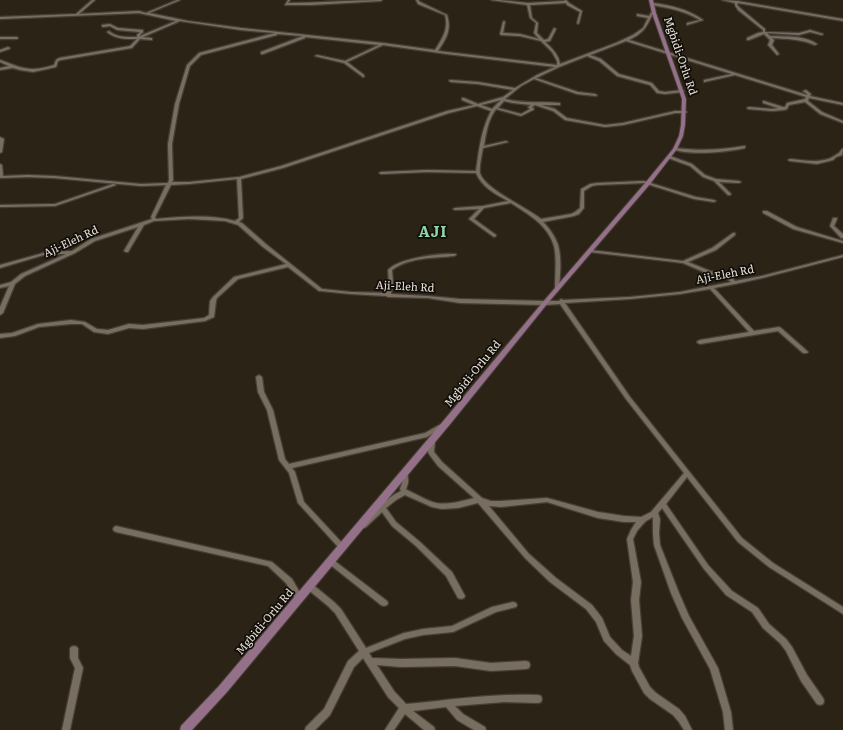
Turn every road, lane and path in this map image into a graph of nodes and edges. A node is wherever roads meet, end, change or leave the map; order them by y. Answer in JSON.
{"nodes":[{"id":1,"x":94,"y":0,"type":"edge"},
{"id":2,"x":179,"y":0,"type":"edge"},
{"id":3,"x":289,"y":0,"type":"edge"},
{"id":4,"x":381,"y":0,"type":"edge"},
{"id":5,"x":417,"y":0,"type":"edge"},
{"id":6,"x":492,"y":0,"type":"edge"},
{"id":7,"x":723,"y":0,"type":"edge"},
{"id":8,"x":740,"y":0,"type":"edge"},
{"id":9,"x":565,"y":1,"type":"edge"},
{"id":10,"x":736,"y":2,"type":"junction"},
{"id":11,"x":528,"y":4,"type":"junction"},
{"id":12,"x":652,"y":8,"type":"edge"},
{"id":13,"x":815,"y":11,"type":"dead end"},
{"id":14,"x":147,"y":13,"type":"junction"},
{"id":15,"x":77,"y":14,"type":"junction"},
{"id":16,"x":809,"y":14,"type":"junction"},
{"id":17,"x":638,"y":15,"type":"dead end"},
{"id":18,"x":0,"y":18,"type":"edge"},
{"id":19,"x":180,"y":20,"type":"junction"},
{"id":20,"x":843,"y":20,"type":"edge"},
{"id":21,"x":504,"y":22,"type":"dead end"},
{"id":22,"x":578,"y":23,"type":"dead end"},
{"id":23,"x":688,"y":24,"type":"dead end"},
{"id":24,"x":103,"y":26,"type":"dead end"},
{"id":25,"x":556,"y":30,"type":"dead end"},
{"id":26,"x":108,"y":32,"type":"dead end"},
{"id":27,"x":764,"y":32,"type":"junction"},
{"id":28,"x":279,"y":33,"type":"junction"},
{"id":29,"x":822,"y":34,"type":"dead end"},
{"id":30,"x":306,"y":36,"type":"junction"},
{"id":31,"x":769,"y":36,"type":"junction"},
{"id":32,"x":0,"y":38,"type":"edge"},
{"id":33,"x":17,"y":38,"type":"dead end"},
{"id":34,"x":139,"y":38,"type":"junction"},
{"id":35,"x":748,"y":38,"type":"dead end"},
{"id":36,"x":151,"y":40,"type":"dead end"},
{"id":37,"x":627,"y":40,"type":"junction"},
{"id":38,"x":544,"y":41,"type":"junction"},
{"id":39,"x":384,"y":44,"type":"junction"},
{"id":40,"x":816,"y":44,"type":"dead end"},
{"id":41,"x":8,"y":48,"type":"dead end"},
{"id":42,"x":0,"y":50,"type":"edge"},
{"id":43,"x":436,"y":52,"type":"junction"},
{"id":44,"x":668,"y":52,"type":"junction"},
{"id":45,"x":262,"y":53,"type":"dead end"},
{"id":46,"x":777,"y":54,"type":"dead end"},
{"id":47,"x":587,"y":55,"type":"junction"},
{"id":48,"x":317,"y":56,"type":"dead end"},
{"id":49,"x":0,"y":61,"type":"edge"},
{"id":50,"x":346,"y":62,"type":"junction"},
{"id":51,"x":558,"y":66,"type":"junction"},
{"id":52,"x":12,"y":67,"type":"junction"},
{"id":53,"x":0,"y":69,"type":"edge"},
{"id":54,"x":735,"y":74,"type":"junction"},
{"id":55,"x":363,"y":76,"type":"dead end"},
{"id":56,"x":534,"y":78,"type":"junction"},
{"id":57,"x":451,"y":81,"type":"dead end"},
{"id":58,"x":705,"y":81,"type":"dead end"},
{"id":59,"x":515,"y":89,"type":"junction"},
{"id":60,"x":682,"y":91,"type":"junction"},
{"id":61,"x":805,"y":91,"type":"dead end"},
{"id":62,"x":595,"y":95,"type":"dead end"},
{"id":63,"x":809,"y":96,"type":"junction"},
{"id":64,"x":463,"y":99,"type":"dead end"},
{"id":65,"x":503,"y":99,"type":"junction"},
{"id":66,"x":806,"y":101,"type":"junction"},
{"id":67,"x":764,"y":102,"type":"dead end"},
{"id":68,"x":534,"y":104,"type":"junction"},
{"id":69,"x":559,"y":104,"type":"dead end"},
{"id":70,"x":843,"y":104,"type":"edge"},
{"id":71,"x":478,"y":105,"type":"junction"},
{"id":72,"x":749,"y":108,"type":"dead end"},
{"id":73,"x":784,"y":109,"type":"junction"},
{"id":74,"x":494,"y":110,"type":"junction"},
{"id":75,"x":685,"y":112,"type":"junction"},
{"id":76,"x":843,"y":122,"type":"edge"},
{"id":77,"x":0,"y":138,"type":"edge"},
{"id":78,"x":506,"y":142,"type":"dead end"},
{"id":79,"x":482,"y":147,"type":"junction"},
{"id":80,"x":744,"y":147,"type":"dead end"},
{"id":81,"x":675,"y":149,"type":"junction"},
{"id":82,"x":843,"y":150,"type":"edge"},
{"id":83,"x":0,"y":152,"type":"edge"},
{"id":84,"x":669,"y":157,"type":"junction"},
{"id":85,"x":790,"y":160,"type":"dead end"},
{"id":86,"x":0,"y":165,"type":"edge"},
{"id":87,"x":478,"y":172,"type":"junction"},
{"id":88,"x":381,"y":173,"type":"dead end"},
{"id":89,"x":1,"y":177,"type":"edge"},
{"id":90,"x":239,"y":178,"type":"junction"},
{"id":91,"x":715,"y":180,"type":"junction"},
{"id":92,"x":739,"y":182,"type":"dead end"},
{"id":93,"x":648,"y":183,"type":"junction"},
{"id":94,"x":116,"y":184,"type":"junction"},
{"id":95,"x":168,"y":185,"type":"junction"},
{"id":96,"x":729,"y":194,"type":"dead end"},
{"id":97,"x":714,"y":201,"type":"dead end"},
{"id":98,"x":513,"y":202,"type":"junction"},
{"id":99,"x":0,"y":206,"type":"edge"},
{"id":100,"x":483,"y":207,"type":"junction"},
{"id":101,"x":455,"y":209,"type":"dead end"},
{"id":102,"x":765,"y":212,"type":"dead end"},
{"id":103,"x":836,"y":219,"type":"dead end"},
{"id":104,"x":154,"y":220,"type":"junction"},
{"id":105,"x":540,"y":220,"type":"junction"},
{"id":106,"x":235,"y":223,"type":"junction"},
{"id":107,"x":142,"y":224,"type":"junction"},
{"id":108,"x":733,"y":234,"type":"dead end"},
{"id":109,"x":494,"y":236,"type":"dead end"},
{"id":110,"x":843,"y":237,"type":"edge"},
{"id":111,"x":843,"y":242,"type":"edge"},
{"id":112,"x":126,"y":251,"type":"dead end"},
{"id":113,"x":590,"y":251,"type":"junction"},
{"id":114,"x":73,"y":252,"type":"junction"},
{"id":115,"x":454,"y":255,"type":"dead end"},
{"id":116,"x":843,"y":256,"type":"edge"},
{"id":117,"x":684,"y":262,"type":"junction"},
{"id":118,"x":289,"y":265,"type":"junction"},
{"id":119,"x":0,"y":267,"type":"edge"},
{"id":120,"x":13,"y":283,"type":"junction"},
{"id":121,"x":736,"y":283,"type":"junction"},
{"id":122,"x":0,"y":287,"type":"edge"},
{"id":123,"x":712,"y":288,"type":"junction"},
{"id":124,"x":557,"y":289,"type":"junction"},
{"id":125,"x":388,"y":296,"type":"junction"},
{"id":126,"x":561,"y":301,"type":"junction"},
{"id":127,"x":545,"y":303,"type":"junction"},
{"id":128,"x":0,"y":313,"type":"edge"},
{"id":129,"x":753,"y":333,"type":"junction"},
{"id":130,"x":0,"y":336,"type":"edge"},
{"id":131,"x":700,"y":342,"type":"dead end"},
{"id":132,"x":805,"y":352,"type":"dead end"},
{"id":133,"x":259,"y":377,"type":"dead end"},
{"id":134,"x":448,"y":422,"type":"junction"},
{"id":135,"x":432,"y":440,"type":"junction"},
{"id":136,"x":288,"y":467,"type":"junction"},
{"id":137,"x":404,"y":473,"type":"junction"},
{"id":138,"x":687,"y":473,"type":"junction"},
{"id":139,"x":405,"y":492,"type":"junction"},
{"id":140,"x":480,"y":500,"type":"junction"},
{"id":141,"x":662,"y":503,"type":"junction"},
{"id":142,"x":382,"y":508,"type":"junction"},
{"id":143,"x":655,"y":512,"type":"junction"},
{"id":144,"x":642,"y":520,"type":"junction"},
{"id":145,"x":116,"y":528,"type":"dead end"},
{"id":146,"x":352,"y":536,"type":"junction"},
{"id":147,"x":342,"y":547,"type":"junction"},
{"id":148,"x":330,"y":561,"type":"junction"},
{"id":149,"x":309,"y":586,"type":"junction"},
{"id":150,"x":461,"y":596,"type":"dead end"},
{"id":151,"x":299,"y":598,"type":"junction"},
{"id":152,"x":384,"y":603,"type":"dead end"},
{"id":153,"x":513,"y":605,"type":"dead end"},
{"id":154,"x":843,"y":611,"type":"edge"},
{"id":155,"x":74,"y":649,"type":"dead end"},
{"id":156,"x":364,"y":652,"type":"junction"},
{"id":157,"x":370,"y":661,"type":"junction"},
{"id":158,"x":634,"y":663,"type":"junction"},
{"id":159,"x":526,"y":665,"type":"dead end"},
{"id":160,"x":538,"y":699,"type":"dead end"},
{"id":161,"x":820,"y":702,"type":"dead end"},
{"id":162,"x":448,"y":704,"type":"junction"},
{"id":163,"x":404,"y":708,"type":"junction"},
{"id":164,"x":472,"y":726,"type":"edge"},
{"id":165,"x":66,"y":730,"type":"edge"},
{"id":166,"x":185,"y":730,"type":"edge"},
{"id":167,"x":309,"y":730,"type":"edge"},
{"id":168,"x":388,"y":730,"type":"edge"},
{"id":169,"x":431,"y":730,"type":"edge"},
{"id":170,"x":482,"y":730,"type":"edge"},
{"id":171,"x":688,"y":730,"type":"edge"},
{"id":172,"x":729,"y":730,"type":"edge"}],
"edges":[{"from":1,"to":15,"type":"street"},
{"from":2,"to":14,"type":"street"},
{"from":3,"to":4,"type":"street"},
{"from":5,"to":43,"type":"street"},
{"from":6,"to":11,"type":"street"},
{"from":7,"to":10,"type":"street"},
{"from":8,"to":10,"type":"street"},
{"from":9,"to":11,"type":"street"},
{"from":9,"to":22,"type":"street"},
{"from":10,"to":16,"type":"street"},
{"from":10,"to":27,"type":"street"},
{"from":11,"to":38,"type":"street"},
{"from":12,"to":17,"type":"street"},
{"from":12,"to":23,"type":"street"},
{"from":12,"to":37,"type":"street"},
{"from":12,"to":44,"type":"main road","name":"Mgbidi-Orlu Rd"},
{"from":13,"to":16,"type":"street"},
{"from":14,"to":15,"type":"street"},
{"from":14,"to":19,"type":"street"},
{"from":15,"to":18,"type":"street"},
{"from":16,"to":20,"type":"street"},
{"from":19,"to":28,"type":"street"},
{"from":19,"to":34,"type":"street"},
{"from":21,"to":38,"type":"street"},
{"from":24,"to":34,"type":"street"},
{"from":25,"to":38,"type":"street"},
{"from":26,"to":34,"type":"street"},
{"from":27,"to":29,"type":"street"},
{"from":27,"to":31,"type":"street"},
{"from":27,"to":35,"type":"street"},
{"from":28,"to":30,"type":"street"},
{"from":28,"to":95,"type":"street"},
{"from":30,"to":39,"type":"street"},
{"from":30,"to":45,"type":"street"},
{"from":31,"to":40,"type":"street"},
{"from":31,"to":46,"type":"street"},
{"from":32,"to":33,"type":"street"},
{"from":34,"to":36,"type":"street"},
{"from":34,"to":52,"type":"street"},
{"from":37,"to":44,"type":"street"},
{"from":37,"to":47,"type":"street"},
{"from":38,"to":51,"type":"street"},
{"from":39,"to":43,"type":"street"},
{"from":39,"to":50,"type":"street"},
{"from":41,"to":42,"type":"street"},
{"from":43,"to":51,"type":"street"},
{"from":44,"to":54,"type":"street"},
{"from":44,"to":60,"type":"main road","name":"Mgbidi-Orlu Rd"},
{"from":47,"to":51,"type":"street"},
{"from":47,"to":60,"type":"street"},
{"from":48,"to":50,"type":"street"},
{"from":49,"to":52,"type":"street"},
{"from":50,"to":55,"type":"street"},
{"from":51,"to":56,"type":"street"},
{"from":52,"to":53,"type":"street"},
{"from":54,"to":58,"type":"street"},
{"from":54,"to":63,"type":"street"},
{"from":56,"to":59,"type":"street"},
{"from":56,"to":62,"type":"street"},
{"from":57,"to":59,"type":"street"},
{"from":59,"to":65,"type":"street"},
{"from":60,"to":75,"type":"main road","name":"Mgbidi-Orlu Rd"},
{"from":61,"to":63,"type":"street"},
{"from":63,"to":66,"type":"street"},
{"from":63,"to":70,"type":"street"},
{"from":64,"to":71,"type":"street"},
{"from":65,"to":68,"type":"street"},
{"from":65,"to":71,"type":"street"},
{"from":65,"to":74,"type":"street"},
{"from":66,"to":73,"type":"street"},
{"from":66,"to":76,"type":"street"},
{"from":67,"to":73,"type":"street"},
{"from":68,"to":69,"type":"street"},
{"from":68,"to":74,"type":"street"},
{"from":68,"to":75,"type":"street"},
{"from":71,"to":74,"type":"street"},
{"from":71,"to":90,"type":"street"},
{"from":72,"to":73,"type":"street"},
{"from":74,"to":79,"type":"street"},
{"from":75,"to":81,"type":"main road","name":"Mgbidi-Orlu Rd"},
{"from":77,"to":83,"type":"street"},
{"from":78,"to":79,"type":"street"},
{"from":79,"to":87,"type":"street"},
{"from":80,"to":81,"type":"street"},
{"from":81,"to":84,"type":"main road","name":"Mgbidi-Orlu Rd"},
{"from":82,"to":85,"type":"street"},
{"from":84,"to":91,"type":"street"},
{"from":84,"to":93,"type":"main road","name":"Mgbidi-Orlu Rd"},
{"from":86,"to":89,"type":"street"},
{"from":87,"to":88,"type":"street"},
{"from":87,"to":98,"type":"street"},
{"from":89,"to":94,"type":"street"},
{"from":90,"to":95,"type":"street"},
{"from":90,"to":106,"type":"street"},
{"from":91,"to":92,"type":"street"},
{"from":91,"to":96,"type":"street"},
{"from":93,"to":97,"type":"street"},
{"from":93,"to":105,"type":"street"},
{"from":93,"to":113,"type":"main road","name":"Mgbidi-Orlu Rd"},
{"from":94,"to":95,"type":"street"},
{"from":94,"to":99,"type":"street"},
{"from":95,"to":104,"type":"street"},
{"from":98,"to":100,"type":"street"},
{"from":98,"to":105,"type":"street"},
{"from":100,"to":101,"type":"street"},
{"from":100,"to":109,"type":"street"},
{"from":102,"to":111,"type":"street"},
{"from":103,"to":110,"type":"street"},
{"from":104,"to":106,"type":"street","name":"Aji-Eleh Rd"},
{"from":104,"to":107,"type":"street","name":"Aji-Eleh Rd"},
{"from":105,"to":124,"type":"street"},
{"from":106,"to":118,"type":"street","name":"Aji-Eleh Rd"},
{"from":107,"to":112,"type":"street"},
{"from":107,"to":114,"type":"street","name":"Aji-Eleh Rd"},
{"from":108,"to":117,"type":"street"},
{"from":113,"to":117,"type":"street"},
{"from":113,"to":124,"type":"main road","name":"Mgbidi-Orlu Rd"},
{"from":114,"to":119,"type":"street"},
{"from":114,"to":120,"type":"street","name":"Aji-Eleh Rd"},
{"from":115,"to":125,"type":"street"},
{"from":116,"to":121,"type":"street","name":"Aji-Eleh Rd"},
{"from":117,"to":121,"type":"street"},
{"from":118,"to":125,"type":"street","name":"Aji-Eleh Rd"},
{"from":118,"to":130,"type":"street"},
{"from":120,"to":122,"type":"street","name":"Aji-Eleh Rd"},
{"from":120,"to":128,"type":"street"},
{"from":121,"to":123,"type":"street","name":"Aji-Eleh Rd"},
{"from":123,"to":126,"type":"street","name":"Aji-Eleh Rd"},
{"from":123,"to":129,"type":"street"},
{"from":124,"to":127,"type":"main road","name":"Mgbidi-Orlu Rd"},
{"from":125,"to":127,"type":"street","name":"Aji-Eleh Rd"},
{"from":126,"to":127,"type":"street","name":"Aji-Eleh Rd"},
{"from":126,"to":138,"type":"street"},
{"from":127,"to":134,"type":"main road","name":"Mgbidi-Orlu Rd"},
{"from":129,"to":131,"type":"street"},
{"from":129,"to":132,"type":"street"},
{"from":133,"to":136,"type":"street"},
{"from":134,"to":135,"type":"main road","name":"Mgbidi-Orlu Rd"},
{"from":134,"to":136,"type":"street"},
{"from":135,"to":137,"type":"main road","name":"Mgbidi-Orlu Rd"},
{"from":135,"to":140,"type":"street"},
{"from":136,"to":147,"type":"street"},
{"from":137,"to":139,"type":"street"},
{"from":137,"to":146,"type":"main road","name":"Mgbidi-Orlu Rd"},
{"from":138,"to":141,"type":"street"},
{"from":138,"to":154,"type":"street"},
{"from":139,"to":140,"type":"street"},
{"from":139,"to":142,"type":"street"},
{"from":140,"to":144,"type":"street"},
{"from":140,"to":158,"type":"street"},
{"from":141,"to":143,"type":"street"},
{"from":141,"to":161,"type":"street"},
{"from":142,"to":146,"type":"street"},
{"from":142,"to":150,"type":"street"},
{"from":143,"to":144,"type":"street"},
{"from":143,"to":172,"type":"street"},
{"from":144,"to":158,"type":"street"},
{"from":145,"to":151,"type":"street"},
{"from":146,"to":147,"type":"main road","name":"Mgbidi-Orlu Rd"},
{"from":147,"to":148,"type":"main road","name":"Mgbidi-Orlu Rd"},
{"from":148,"to":149,"type":"main road","name":"Mgbidi-Orlu Rd"},
{"from":148,"to":152,"type":"street"},
{"from":149,"to":151,"type":"main road","name":"Mgbidi-Orlu Rd"},
{"from":149,"to":156,"type":"street"},
{"from":151,"to":166,"type":"main road","name":"Mgbidi-Orlu Rd"},
{"from":153,"to":156,"type":"street"},
{"from":155,"to":165,"type":"street"},
{"from":156,"to":157,"type":"street"},
{"from":156,"to":167,"type":"street"},
{"from":157,"to":159,"type":"street"},
{"from":157,"to":163,"type":"street"},
{"from":158,"to":171,"type":"street"},
{"from":160,"to":162,"type":"street"},
{"from":162,"to":163,"type":"street"},
{"from":162,"to":164,"type":"street"},
{"from":163,"to":168,"type":"street"},
{"from":163,"to":169,"type":"street"},
{"from":164,"to":170,"type":"street"}]}
